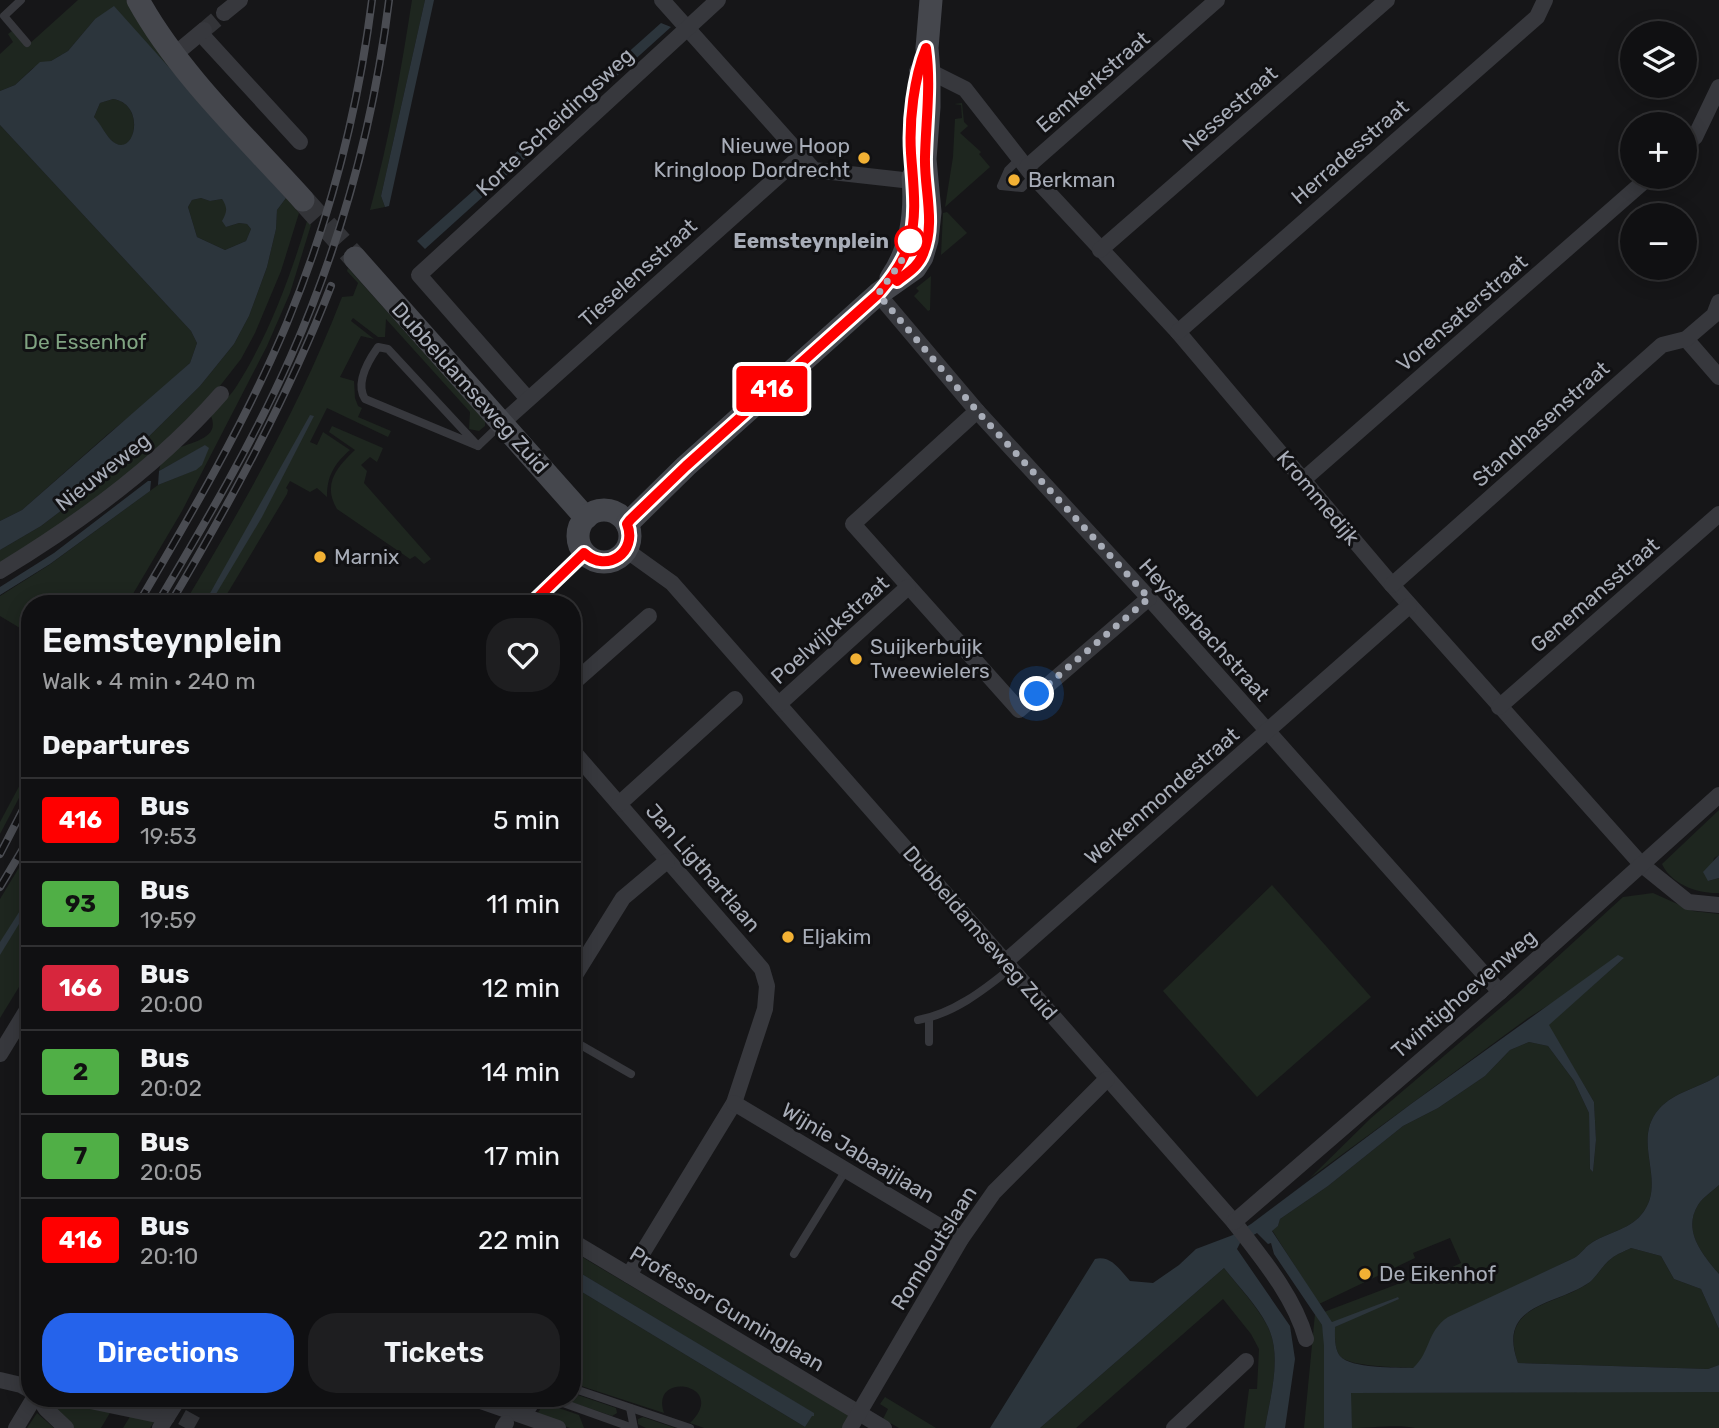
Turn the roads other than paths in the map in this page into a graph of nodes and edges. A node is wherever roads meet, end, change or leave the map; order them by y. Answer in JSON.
{"nodes":[{"id":1,"x":21,"y":0,"type":"edge"},
{"id":2,"x":138,"y":0,"type":"edge"},
{"id":3,"x":240,"y":0,"type":"edge"},
{"id":4,"x":662,"y":0,"type":"edge"},
{"id":5,"x":718,"y":0,"type":"edge"},
{"id":6,"x":930,"y":0,"type":"edge"},
{"id":7,"x":1217,"y":0,"type":"edge"},
{"id":8,"x":1387,"y":0,"type":"edge"},
{"id":9,"x":1545,"y":0,"type":"edge"},
{"id":10,"x":224,"y":13,"type":"tunnel mouth"},
{"id":11,"x":688,"y":29,"type":"junction"},
{"id":12,"x":27,"y":43,"type":"dead end"},
{"id":13,"x":174,"y":55,"type":"junction"},
{"id":14,"x":923,"y":72,"type":"junction"},
{"id":15,"x":1719,"y":87,"type":"edge"},
{"id":16,"x":1697,"y":133,"type":"edge"},
{"id":17,"x":300,"y":142,"type":"dead end"},
{"id":18,"x":801,"y":156,"type":"junction"},
{"id":19,"x":1027,"y":167,"type":"junction"},
{"id":20,"x":920,"y":182,"type":"junction"},
{"id":21,"x":1635,"y":189,"type":"edge"},
{"id":22,"x":303,"y":200,"type":"tunnel mouth"},
{"id":23,"x":1100,"y":250,"type":"junction"},
{"id":24,"x":355,"y":258,"type":"tunnel mouth"},
{"id":25,"x":419,"y":275,"type":"joint"},
{"id":26,"x":878,"y":294,"type":"junction"},
{"id":27,"x":1719,"y":302,"type":"edge"},
{"id":28,"x":1178,"y":332,"type":"junction"},
{"id":29,"x":1686,"y":339,"type":"junction"},
{"id":30,"x":1719,"y":377,"type":"edge"},
{"id":31,"x":221,"y":394,"type":"dead end"},
{"id":32,"x":528,"y":399,"type":"junction"},
{"id":33,"x":977,"y":411,"type":"junction"},
{"id":34,"x":502,"y":423,"type":"junction"},
{"id":35,"x":478,"y":446,"type":"junction"},
{"id":36,"x":1303,"y":480,"type":"junction"},
{"id":37,"x":1719,"y":514,"type":"edge"},
{"id":38,"x":586,"y":517,"type":"junction"},
{"id":39,"x":627,"y":524,"type":"junction"},
{"id":40,"x":626,"y":550,"type":"junction"},
{"id":41,"x":584,"y":553,"type":"junction"},
{"id":42,"x":0,"y":571,"type":"edge"},
{"id":43,"x":1392,"y":585,"type":"junction"},
{"id":44,"x":908,"y":587,"type":"junction"},
{"id":45,"x":540,"y":595,"type":"edge"},
{"id":46,"x":1149,"y":598,"type":"junction"},
{"id":47,"x":1409,"y":606,"type":"junction"},
{"id":48,"x":649,"y":616,"type":"dead end"},
{"id":49,"x":581,"y":676,"type":"edge"},
{"id":50,"x":735,"y":699,"type":"dead end"},
{"id":51,"x":779,"y":705,"type":"junction"},
{"id":52,"x":1499,"y":706,"type":"junction"},
{"id":53,"x":1266,"y":732,"type":"junction"},
{"id":54,"x":581,"y":760,"type":"edge"},
{"id":55,"x":1719,"y":795,"type":"edge"},
{"id":56,"x":620,"y":804,"type":"junction"},
{"id":57,"x":667,"y":861,"type":"junction"},
{"id":58,"x":1641,"y":864,"type":"junction"},
{"id":59,"x":1719,"y":905,"type":"edge"},
{"id":60,"x":1008,"y":965,"type":"junction"},
{"id":61,"x":581,"y":966,"type":"edge"},
{"id":62,"x":1500,"y":992,"type":"junction"},
{"id":63,"x":929,"y":1018,"type":"junction"},
{"id":64,"x":21,"y":1020,"type":"edge"},
{"id":65,"x":918,"y":1020,"type":"dead end"},
{"id":66,"x":929,"y":1042,"type":"dead end"},
{"id":67,"x":581,"y":1045,"type":"edge"},
{"id":68,"x":0,"y":1055,"type":"edge"},
{"id":69,"x":631,"y":1074,"type":"dead end"},
{"id":70,"x":1107,"y":1079,"type":"junction"},
{"id":71,"x":734,"y":1103,"type":"junction"},
{"id":72,"x":846,"y":1170,"type":"junction"},
{"id":73,"x":1240,"y":1230,"type":"junction"},
{"id":74,"x":961,"y":1239,"type":"junction"},
{"id":75,"x":581,"y":1246,"type":"edge"},
{"id":76,"x":794,"y":1254,"type":"dead end"},
{"id":77,"x":629,"y":1275,"type":"junction"},
{"id":78,"x":1306,"y":1339,"type":"dead end"},
{"id":79,"x":1246,"y":1361,"type":"dead end"},
{"id":80,"x":0,"y":1380,"type":"edge"},
{"id":81,"x":21,"y":1385,"type":"edge"},
{"id":82,"x":581,"y":1391,"type":"edge"},
{"id":83,"x":29,"y":1407,"type":"edge"},
{"id":84,"x":45,"y":1407,"type":"edge"},
{"id":85,"x":130,"y":1407,"type":"edge"},
{"id":86,"x":498,"y":1407,"type":"edge"},
{"id":87,"x":535,"y":1407,"type":"edge"},
{"id":88,"x":574,"y":1407,"type":"edge"},
{"id":89,"x":630,"y":1408,"type":"junction"},
{"id":90,"x":859,"y":1413,"type":"junction"},
{"id":91,"x":172,"y":1414,"type":"tunnel mouth"},
{"id":92,"x":529,"y":1418,"type":"junction"},
{"id":93,"x":505,"y":1426,"type":"edge"},
{"id":94,"x":16,"y":1428,"type":"edge"},
{"id":95,"x":66,"y":1428,"type":"edge"},
{"id":96,"x":558,"y":1428,"type":"edge"},
{"id":97,"x":634,"y":1428,"type":"edge"},
{"id":98,"x":690,"y":1428,"type":"edge"},
{"id":99,"x":850,"y":1428,"type":"edge"},
{"id":100,"x":884,"y":1428,"type":"edge"},
{"id":101,"x":1174,"y":1428,"type":"edge"}],
"edges":[{"from":1,"to":12,"type":"lane"},
{"from":2,"to":13,"type":"street"},
{"from":3,"to":10,"type":"street"},
{"from":4,"to":11,"type":"street"},
{"from":5,"to":11,"type":"street","name":"Korte Scheidingsweg"},
{"from":6,"to":14,"type":"street"},
{"from":7,"to":19,"type":"street","name":"Eemkerkstraat"},
{"from":8,"to":23,"type":"street","name":"Nessestraat"},
{"from":9,"to":28,"type":"street","name":"Herradesstraat"},
{"from":11,"to":18,"type":"street"},
{"from":11,"to":25,"type":"street","name":"Korte Scheidingsweg"},
{"from":13,"to":17,"type":"street"},
{"from":13,"to":22,"type":"street"},
{"from":14,"to":19,"type":"street","name":"Krommedijk"},
{"from":14,"to":20,"type":"street"},
{"from":15,"to":16,"type":"street"},
{"from":18,"to":20,"type":"street"},
{"from":18,"to":32,"type":"street","name":"Tieselensstraat"},
{"from":19,"to":23,"type":"street","name":"Krommedijk"},
{"from":20,"to":26,"type":"street"},
{"from":21,"to":36,"type":"street","name":"Vorensaterstraat"},
{"from":23,"to":28,"type":"street","name":"Krommedijk"},
{"from":24,"to":34,"type":"street","name":"Dubbeldamseweg Zuid"},
{"from":25,"to":32,"type":"street","name":"Dubbeldamseweg Zuid"},
{"from":26,"to":33,"type":"street","name":"Heysterbachstraat"},
{"from":26,"to":39,"type":"street"},
{"from":27,"to":29,"type":"street","name":"Standhasenstraat"},
{"from":28,"to":36,"type":"street","name":"Krommedijk"},
{"from":29,"to":30,"type":"street"},
{"from":29,"to":43,"type":"street","name":"Standhasenstraat"},
{"from":31,"to":42,"type":"street","name":"Nieuweweg"},
{"from":32,"to":34,"type":"street","name":"Tieselensstraat"},
{"from":33,"to":44,"type":"street"},
{"from":33,"to":46,"type":"street","name":"Heysterbachstraat"},
{"from":34,"to":35,"type":"lane"},
{"from":34,"to":38,"type":"street","name":"Dubbeldamseweg Zuid"},
{"from":35,"to":35,"type":"lane"},
{"from":36,"to":43,"type":"street","name":"Krommedijk"},
{"from":37,"to":52,"type":"street","name":"Genemansstraat"},
{"from":38,"to":39,"type":"street"},
{"from":38,"to":41,"type":"street"},
{"from":39,"to":40,"type":"street"},
{"from":40,"to":41,"type":"street"},
{"from":40,"to":51,"type":"street","name":"Dubbeldamseweg Zuid"},
{"from":41,"to":45,"type":"street"},
{"from":43,"to":47,"type":"street","name":"Krommedijk"},
{"from":44,"to":46,"type":"street"},
{"from":44,"to":51,"type":"street","name":"Poelwijckstraat"},
{"from":46,"to":53,"type":"street","name":"Heysterbachstraat"},
{"from":47,"to":52,"type":"street","name":"Krommedijk"},
{"from":47,"to":53,"type":"street","name":"Werkenmondestraat"},
{"from":48,"to":49,"type":"street"},
{"from":50,"to":56,"type":"street","name":"Jan Ligthartlaan"},
{"from":51,"to":60,"type":"street","name":"Dubbeldamseweg Zuid"},
{"from":52,"to":58,"type":"street","name":"Krommedijk"},
{"from":53,"to":60,"type":"street","name":"Werkenmondestraat"},
{"from":53,"to":62,"type":"street","name":"Heysterbachstraat"},
{"from":54,"to":56,"type":"street","name":"Jan Ligthartlaan"},
{"from":55,"to":58,"type":"street","name":"Twintighoevenweg"},
{"from":56,"to":57,"type":"street","name":"Jan Ligthartlaan"},
{"from":57,"to":61,"type":"street"},
{"from":57,"to":71,"type":"street","name":"Jan Ligthartlaan"},
{"from":58,"to":59,"type":"street","name":"Krommedijk"},
{"from":58,"to":62,"type":"street","name":"Twintighoevenweg"},
{"from":60,"to":63,"type":"lane"},
{"from":60,"to":70,"type":"street","name":"Dubbeldamseweg Zuid"},
{"from":62,"to":73,"type":"street","name":"Twintighoevenweg"},
{"from":63,"to":65,"type":"lane"},
{"from":63,"to":66,"type":"lane"},
{"from":64,"to":68,"type":"street"},
{"from":67,"to":69,"type":"lane"},
{"from":70,"to":73,"type":"street","name":"Dubbeldamseweg Zuid"},
{"from":70,"to":74,"type":"street","name":"Romboutslaan"},
{"from":71,"to":72,"type":"street","name":"Wijnie Jabaaijlaan"},
{"from":71,"to":77,"type":"street"},
{"from":72,"to":74,"type":"street","name":"Wijnie Jabaaijlaan"},
{"from":72,"to":76,"type":"lane"},
{"from":73,"to":78,"type":"street","name":"Dubbeldamseweg Zuid"},
{"from":74,"to":90,"type":"street","name":"Romboutslaan"},
{"from":75,"to":77,"type":"street","name":"Professor Gunninglaan"},
{"from":77,"to":90,"type":"street","name":"Professor Gunninglaan"},
{"from":79,"to":101,"type":"street"},
{"from":80,"to":81,"type":"street"},
{"from":82,"to":89,"type":"lane"},
{"from":83,"to":94,"type":"street"},
{"from":84,"to":95,"type":"street"},
{"from":85,"to":91,"type":"street"},
{"from":86,"to":92,"type":"street"},
{"from":87,"to":92,"type":"lane"},
{"from":88,"to":97,"type":"lane"},
{"from":89,"to":97,"type":"lane"},
{"from":89,"to":98,"type":"lane"},
{"from":90,"to":99,"type":"street","name":"Romboutslaan"},
{"from":90,"to":100,"type":"street","name":"Professor Gunninglaan"},
{"from":92,"to":93,"type":"lane"},
{"from":92,"to":96,"type":"street"}]}
